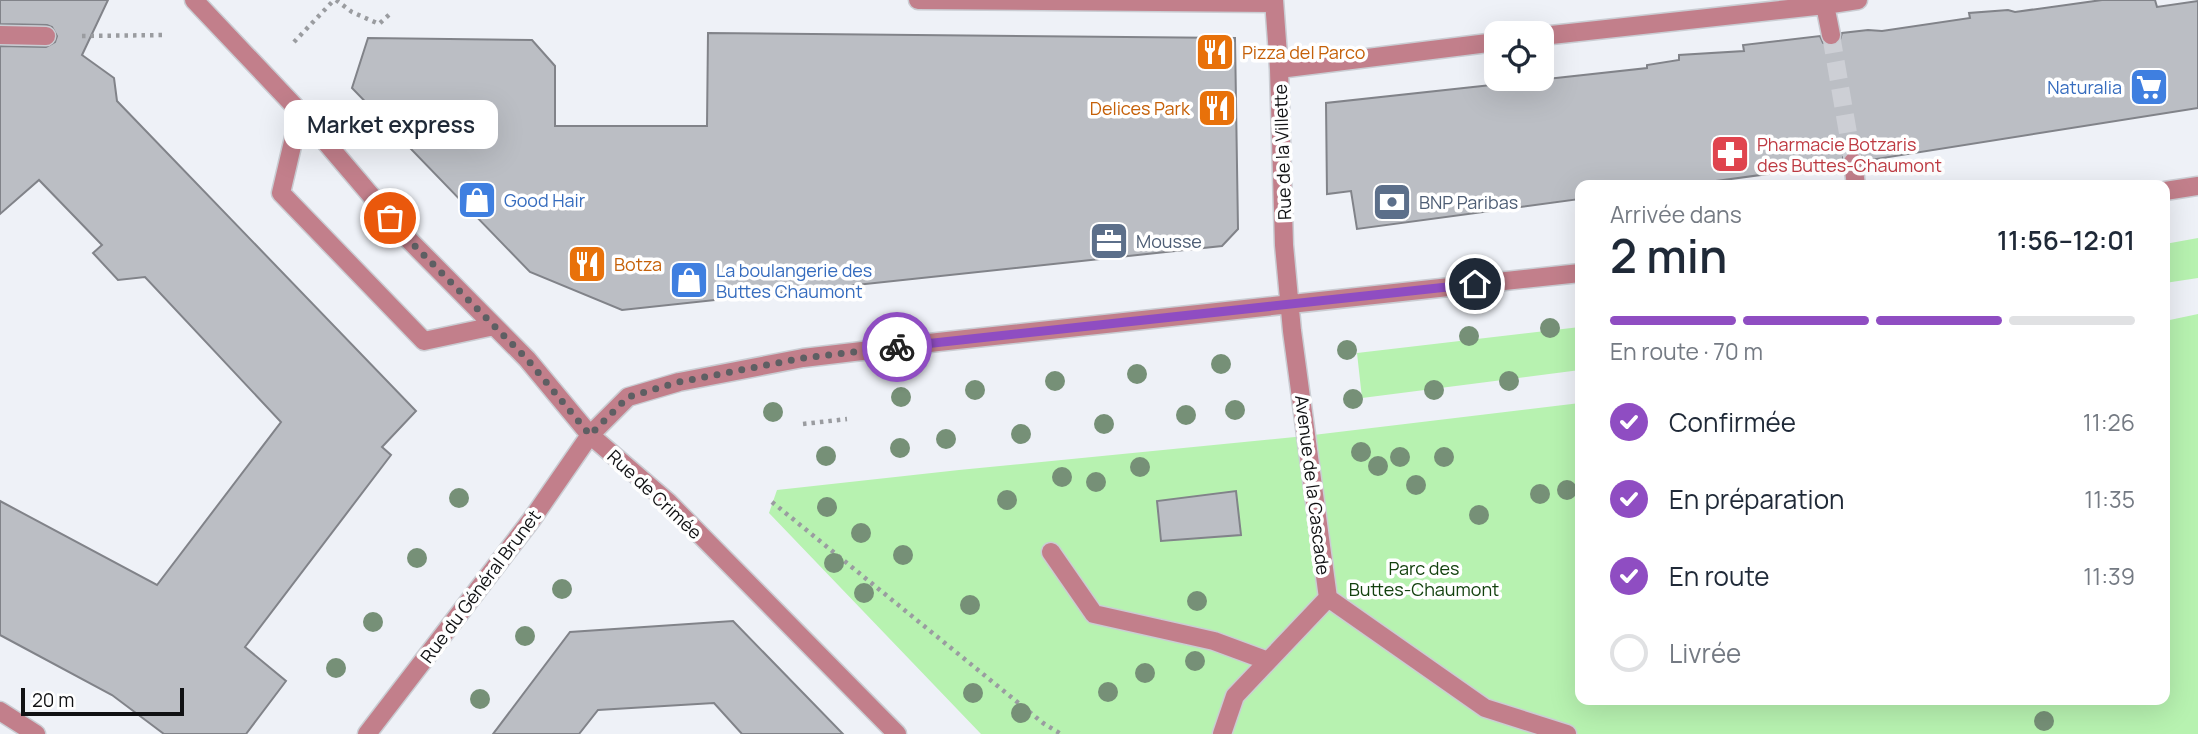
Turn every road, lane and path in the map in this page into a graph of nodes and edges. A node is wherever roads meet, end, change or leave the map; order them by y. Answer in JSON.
{"nodes":[{"id":1,"x":194,"y":0,"type":"edge"},
{"id":2,"x":335,"y":0,"type":"edge"},
{"id":3,"x":918,"y":0,"type":"edge"},
{"id":4,"x":1858,"y":0,"type":"edge"},
{"id":5,"x":1274,"y":1,"type":"edge"},
{"id":6,"x":1825,"y":5,"type":"junction"},
{"id":7,"x":391,"y":13,"type":"dead end"},
{"id":8,"x":166,"y":35,"type":"dead end"},
{"id":9,"x":1554,"y":35,"type":"edge"},
{"id":10,"x":1831,"y":35,"type":"tunnel mouth"},
{"id":11,"x":0,"y":36,"type":"edge"},
{"id":12,"x":46,"y":36,"type":"joint"},
{"id":13,"x":294,"y":42,"type":"dead end"},
{"id":14,"x":1484,"y":43,"type":"edge"},
{"id":15,"x":1279,"y":69,"type":"junction"},
{"id":16,"x":300,"y":112,"type":"junction"},
{"id":17,"x":1853,"y":162,"type":"tunnel mouth"},
{"id":18,"x":1855,"y":180,"type":"edge"},
{"id":19,"x":2198,"y":186,"type":"edge"},
{"id":20,"x":2170,"y":190,"type":"edge"},
{"id":21,"x":1575,"y":274,"type":"edge"},
{"id":22,"x":1290,"y":304,"type":"junction"},
{"id":23,"x":494,"y":326,"type":"junction"},
{"id":24,"x":848,"y":419,"type":"dead end"},
{"id":25,"x":803,"y":424,"type":"dead end"},
{"id":26,"x":590,"y":435,"type":"junction"},
{"id":27,"x":772,"y":502,"type":"dead end"},
{"id":28,"x":1051,"y":552,"type":"dead end"},
{"id":29,"x":1328,"y":598,"type":"junction"},
{"id":30,"x":1268,"y":661,"type":"junction"},
{"id":31,"x":0,"y":711,"type":"edge"},
{"id":32,"x":36,"y":734,"type":"edge"},
{"id":33,"x":367,"y":734,"type":"edge"},
{"id":34,"x":897,"y":734,"type":"edge"},
{"id":35,"x":1061,"y":734,"type":"edge"},
{"id":36,"x":1222,"y":734,"type":"edge"},
{"id":37,"x":1567,"y":734,"type":"edge"}],
"edges":[{"from":1,"to":16,"type":"street","name":"Rue de Crimée"},
{"from":2,"to":7,"type":"path"},
{"from":2,"to":13,"type":"path"},
{"from":3,"to":5,"type":"street"},
{"from":4,"to":6,"type":"street"},
{"from":5,"to":15,"type":"street","name":"Rue de la Villette"},
{"from":6,"to":9,"type":"street"},
{"from":6,"to":10,"type":"street"},
{"from":8,"to":12,"type":"path"},
{"from":11,"to":12,"type":"street"},
{"from":14,"to":15,"type":"street"},
{"from":15,"to":22,"type":"street","name":"Rue de la Villette"},
{"from":16,"to":23,"type":"street","name":"Rue de Crimée"},
{"from":16,"to":23,"type":"street"},
{"from":17,"to":18,"type":"street"},
{"from":19,"to":20,"type":"street"},
{"from":21,"to":22,"type":"street","name":"Rue du Général Brunet"},
{"from":22,"to":26,"type":"street","name":"Rue du Général Brunet"},
{"from":22,"to":29,"type":"street","name":"Avenue de la Cascade"},
{"from":23,"to":26,"type":"street","name":"Rue de Crimée"},
{"from":24,"to":25,"type":"path"},
{"from":26,"to":33,"type":"street","name":"Rue du Général Brunet"},
{"from":26,"to":34,"type":"street","name":"Rue de Crimée"},
{"from":27,"to":35,"type":"path"},
{"from":28,"to":30,"type":"street"},
{"from":29,"to":30,"type":"street"},
{"from":29,"to":37,"type":"street","name":"Avenue de la Cascade"},
{"from":30,"to":36,"type":"street"},
{"from":31,"to":32,"type":"street"}]}
